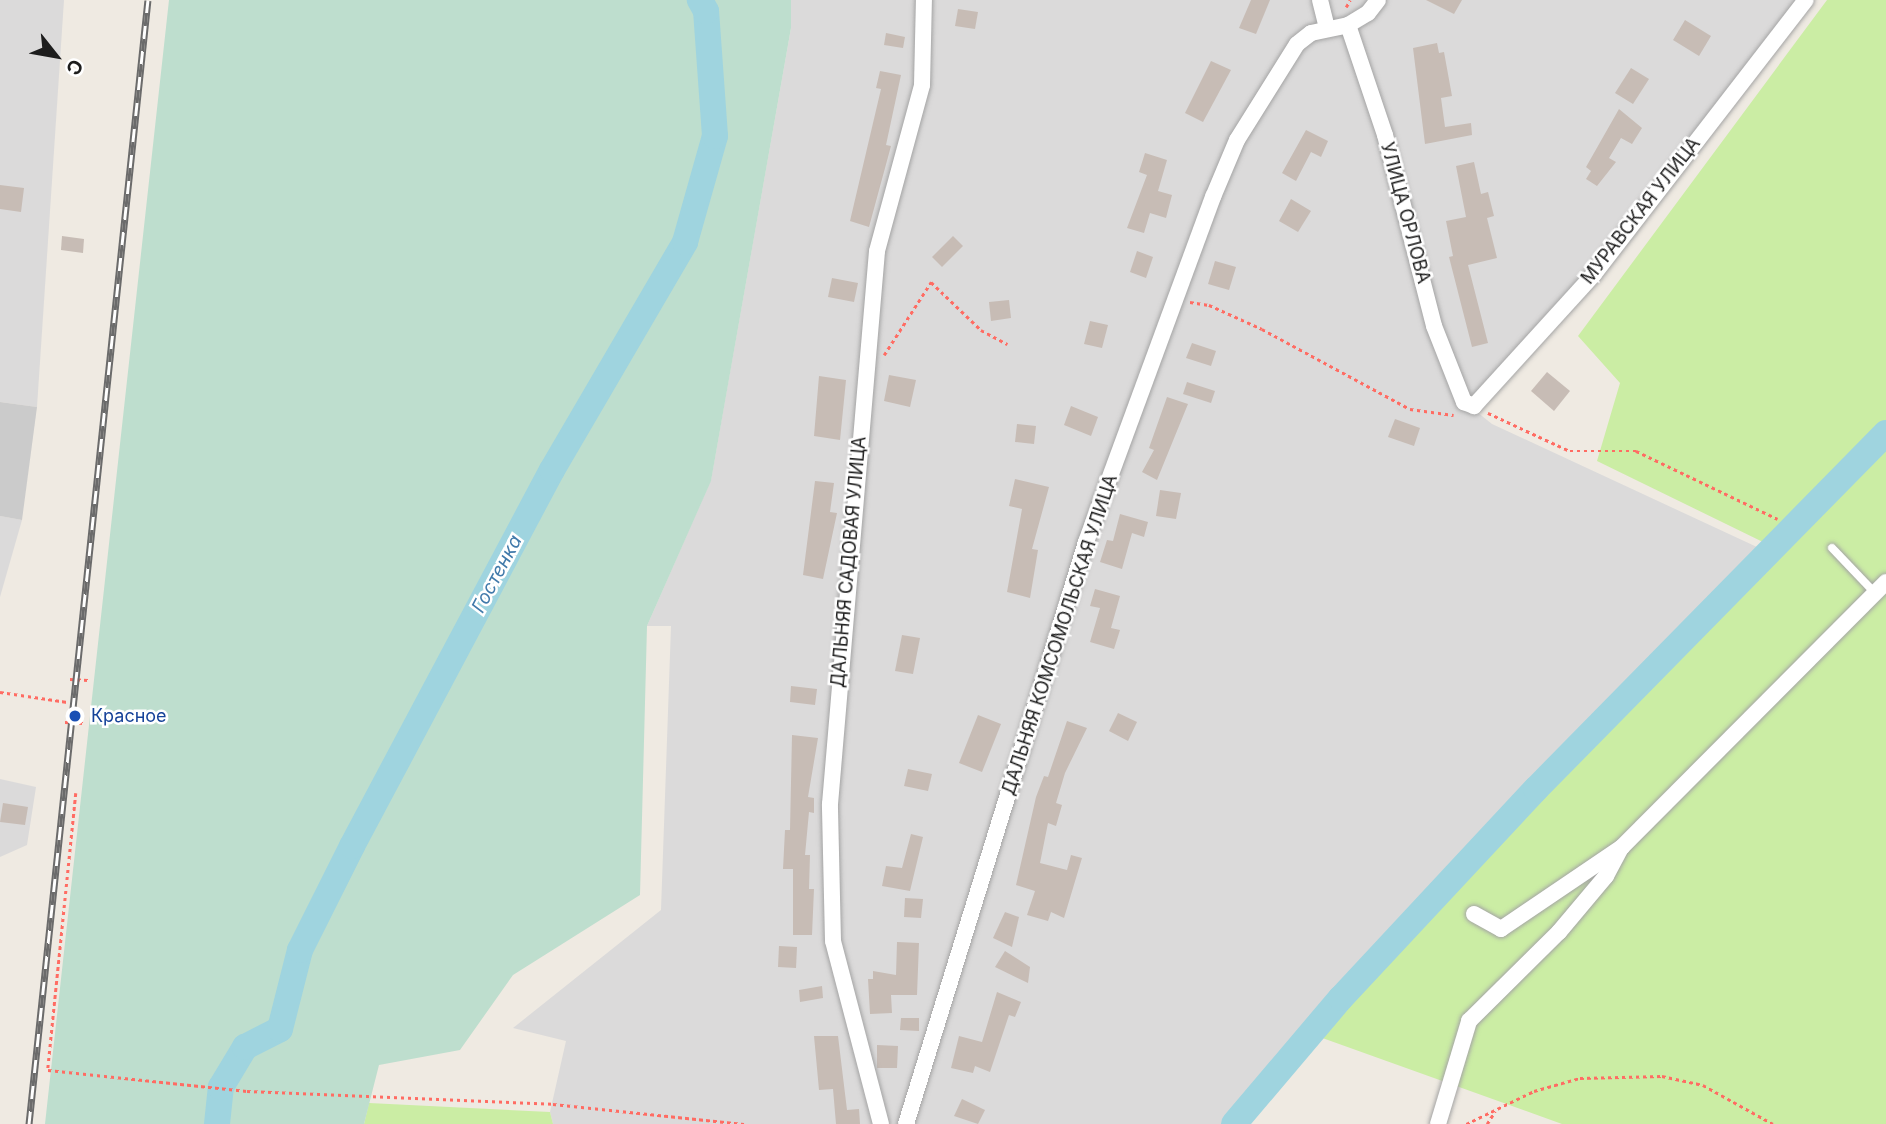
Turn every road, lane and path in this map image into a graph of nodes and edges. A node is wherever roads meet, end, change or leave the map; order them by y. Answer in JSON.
{"nodes":[{"id":1,"x":924,"y":0,"type":"edge"},
{"id":2,"x":1320,"y":0,"type":"edge"},
{"id":3,"x":1378,"y":0,"type":"edge"},
{"id":4,"x":1803,"y":1,"type":"edge"},
{"id":5,"x":1348,"y":25,"type":"junction"},
{"id":6,"x":1327,"y":28,"type":"junction"},
{"id":7,"x":1007,"y":344,"type":"dead end"},
{"id":8,"x":879,"y":363,"type":"dead end"},
{"id":9,"x":1464,"y":402,"type":"joint"},
{"id":10,"x":1832,"y":548,"type":"dead end"},
{"id":11,"x":1881,"y":588,"type":"edge"},
{"id":12,"x":70,"y":679,"type":"dead end"},
{"id":13,"x":88,"y":680,"type":"dead end"},
{"id":14,"x":0,"y":692,"type":"edge"},
{"id":15,"x":67,"y":702,"type":"dead end"},
{"id":16,"x":65,"y":722,"type":"dead end"},
{"id":17,"x":83,"y":723,"type":"dead end"},
{"id":18,"x":76,"y":793,"type":"dead end"},
{"id":19,"x":1622,"y":847,"type":"junction"},
{"id":20,"x":1474,"y":914,"type":"dead end"},
{"id":21,"x":1495,"y":1111,"type":"junction"},
{"id":22,"x":744,"y":1124,"type":"edge"},
{"id":23,"x":881,"y":1124,"type":"edge"},
{"id":24,"x":906,"y":1124,"type":"edge"},
{"id":25,"x":1438,"y":1124,"type":"edge"},
{"id":26,"x":1466,"y":1124,"type":"edge"},
{"id":27,"x":1487,"y":1124,"type":"edge"},
{"id":28,"x":1773,"y":1124,"type":"edge"}],
"edges":[{"from":1,"to":23,"type":"street","name":"ДАЛЬНЯЯ САДОВАЯ УЛИЦА"},
{"from":2,"to":6,"type":"street"},
{"from":3,"to":5,"type":"street"},
{"from":4,"to":9,"type":"street","name":"МУРАВСКАЯ УЛИЦА"},
{"from":5,"to":6,"type":"street"},
{"from":5,"to":9,"type":"street","name":"УЛИЦА ОРЛОВА"},
{"from":6,"to":24,"type":"street","name":"ДАЛЬНЯЯ КОМСОМОЛЬСКАЯ УЛИЦА"},
{"from":7,"to":8,"type":"path"},
{"from":10,"to":11,"type":"lane"},
{"from":11,"to":19,"type":"street"},
{"from":12,"to":13,"type":"path"},
{"from":14,"to":15,"type":"path"},
{"from":16,"to":17,"type":"path"},
{"from":18,"to":22,"type":"path"},
{"from":19,"to":20,"type":"street"},
{"from":19,"to":25,"type":"street"},
{"from":21,"to":26,"type":"path"},
{"from":21,"to":27,"type":"path"},
{"from":21,"to":28,"type":"path"}]}
